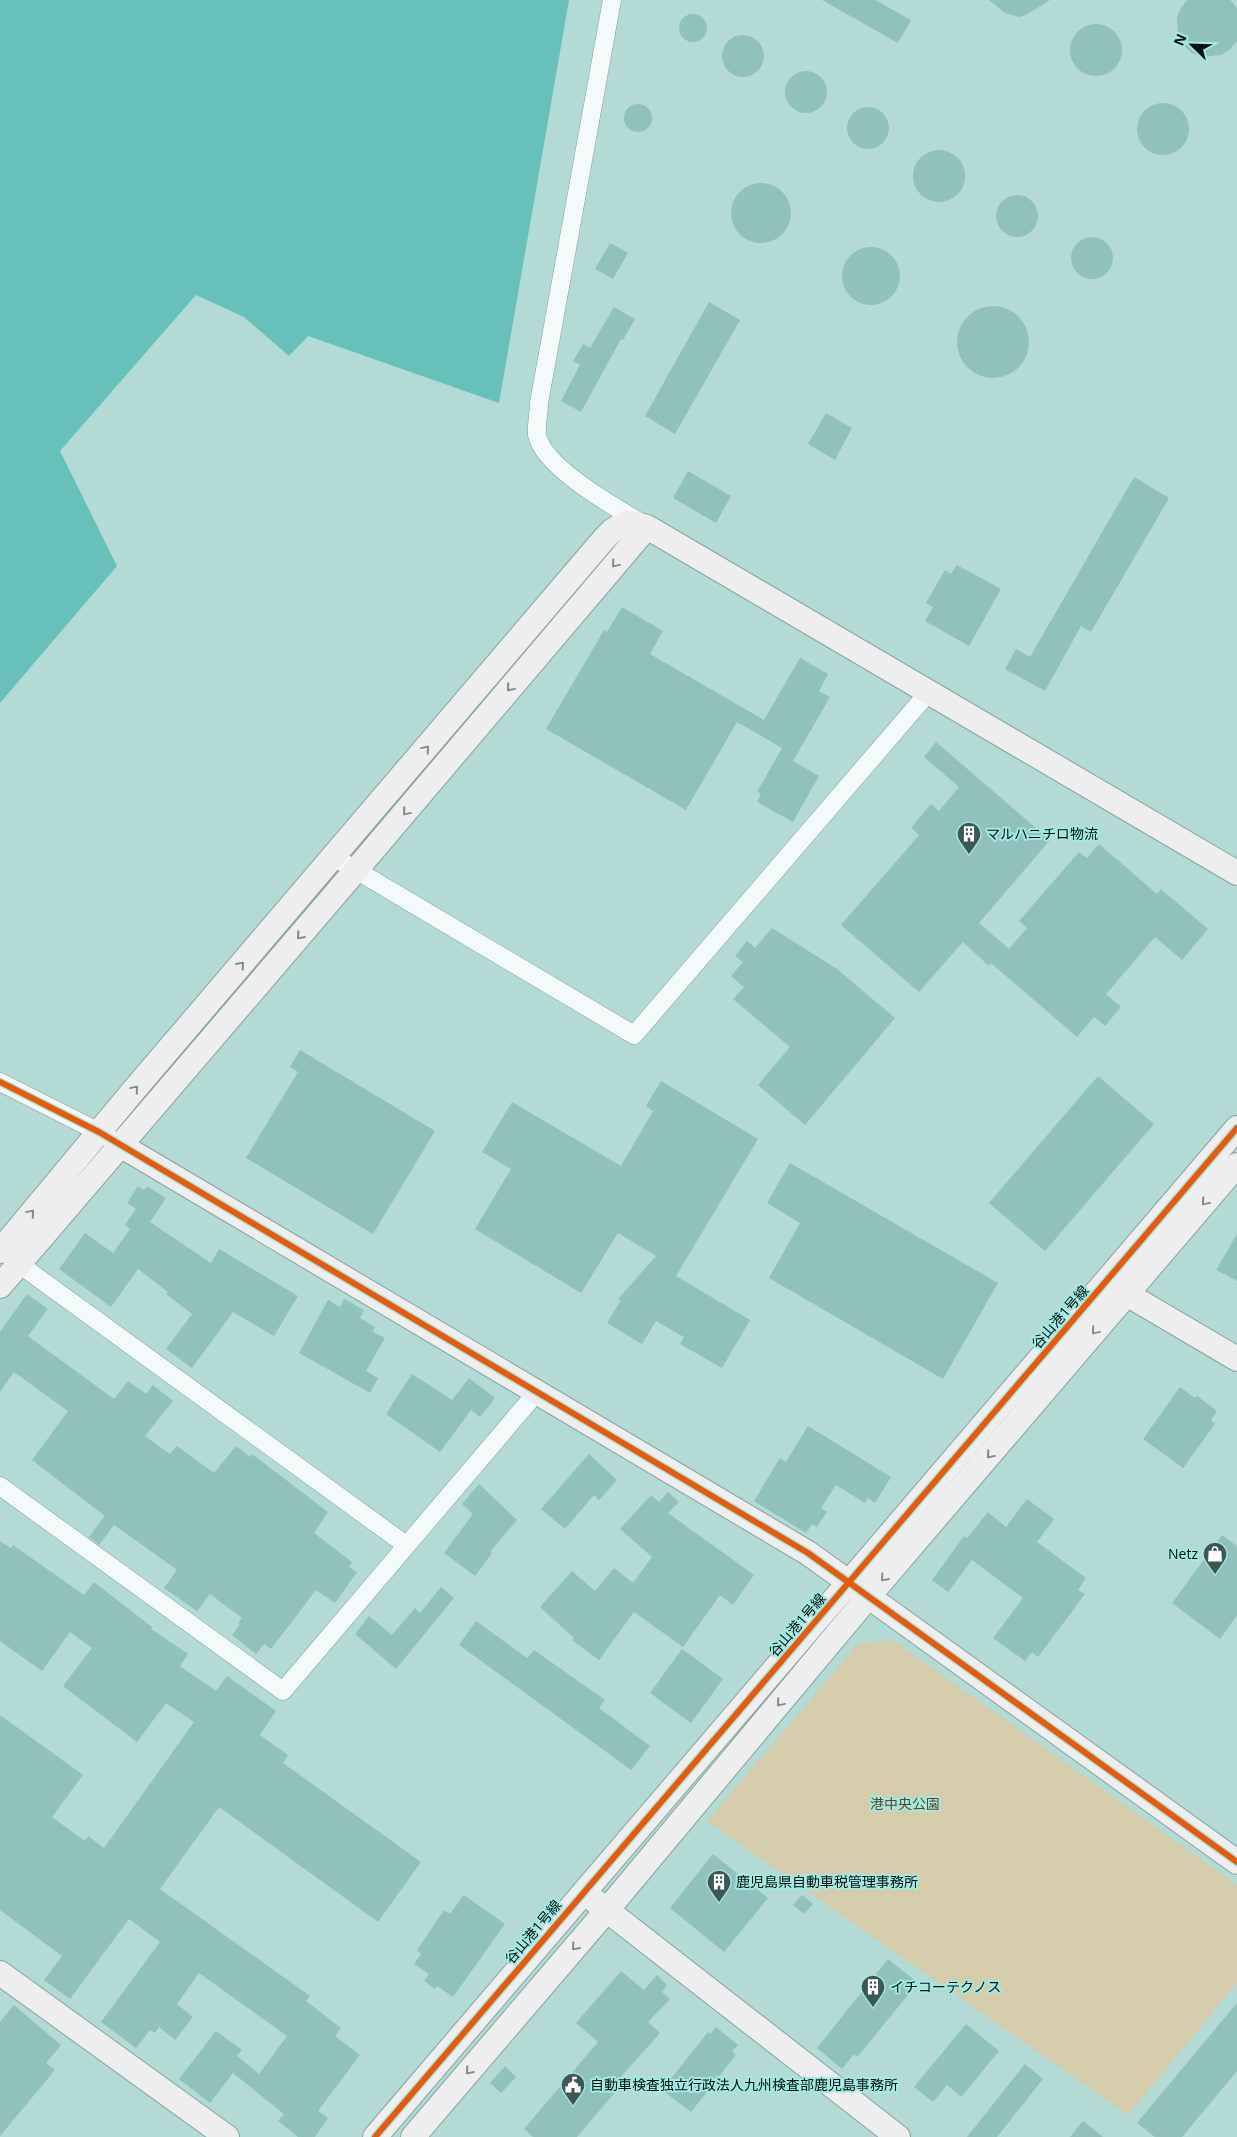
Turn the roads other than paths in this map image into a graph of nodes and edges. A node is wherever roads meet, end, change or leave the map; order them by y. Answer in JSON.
{"nodes":[{"id":1,"x":612,"y":0,"type":"edge"},
{"id":2,"x":647,"y":526,"type":"junction"},
{"id":3,"x":928,"y":693,"type":"junction"},
{"id":4,"x":334,"y":857,"type":"junction"},
{"id":5,"x":356,"y":870,"type":"junction"},
{"id":6,"x":1237,"y":873,"type":"edge"},
{"id":7,"x":0,"y":1082,"type":"edge"},
{"id":8,"x":1237,"y":1128,"type":"edge"},
{"id":9,"x":99,"y":1132,"type":"junction"},
{"id":10,"x":120,"y":1145,"type":"junction"},
{"id":11,"x":1237,"y":1165,"type":"edge"},
{"id":12,"x":9,"y":1257,"type":"edge"},
{"id":13,"x":1107,"y":1282,"type":"junction"},
{"id":14,"x":0,"y":1286,"type":"edge"},
{"id":15,"x":1127,"y":1294,"type":"junction"},
{"id":16,"x":1237,"y":1359,"type":"edge"},
{"id":17,"x":537,"y":1392,"type":"junction"},
{"id":18,"x":0,"y":1486,"type":"edge"},
{"id":19,"x":406,"y":1545,"type":"junction"},
{"id":20,"x":849,"y":1583,"type":"junction"},
{"id":21,"x":868,"y":1597,"type":"junction"},
{"id":22,"x":1237,"y":1862,"type":"edge"},
{"id":23,"x":584,"y":1892,"type":"junction"},
{"id":24,"x":607,"y":1910,"type":"junction"},
{"id":25,"x":0,"y":1972,"type":"edge"},
{"id":26,"x":227,"y":2137,"type":"edge"},
{"id":27,"x":375,"y":2137,"type":"edge"},
{"id":28,"x":413,"y":2137,"type":"edge"},
{"id":29,"x":898,"y":2137,"type":"edge"}],
"edges":[{"from":1,"to":2,"type":"street"},
{"from":2,"to":3,"type":"street"},
{"from":4,"to":2,"type":"street","one_way":true},
{"from":2,"to":5,"type":"street","one_way":true},
{"from":3,"to":5,"type":"street"},
{"from":3,"to":6,"type":"street"},
{"from":4,"to":5,"type":"street"},
{"from":9,"to":4,"type":"street","one_way":true},
{"from":5,"to":10,"type":"street","one_way":true},
{"from":7,"to":9,"type":"street"},
{"from":8,"to":13,"type":"street","name":"谷山港1号線"},
{"from":9,"to":10,"type":"street"},
{"from":12,"to":9,"type":"street","one_way":true},
{"from":10,"to":12,"type":"street"},
{"from":10,"to":17,"type":"street"},
{"from":11,"to":15,"type":"street","one_way":true},
{"from":12,"to":14,"type":"street"},
{"from":12,"to":19,"type":"street"},
{"from":13,"to":15,"type":"street"},
{"from":13,"to":20,"type":"street","name":"谷山港1号線"},
{"from":15,"to":16,"type":"street"},
{"from":15,"to":21,"type":"street","one_way":true},
{"from":17,"to":19,"type":"street"},
{"from":17,"to":20,"type":"street"},
{"from":18,"to":19,"type":"street"},
{"from":20,"to":21,"type":"street"},
{"from":20,"to":23,"type":"street","name":"谷山港1号線"},
{"from":21,"to":22,"type":"street"},
{"from":21,"to":24,"type":"street","one_way":true},
{"from":23,"to":24,"type":"street"},
{"from":23,"to":27,"type":"street","name":"谷山港1号線"},
{"from":24,"to":28,"type":"street","one_way":true},
{"from":24,"to":29,"type":"street"},
{"from":25,"to":26,"type":"street"}]}
